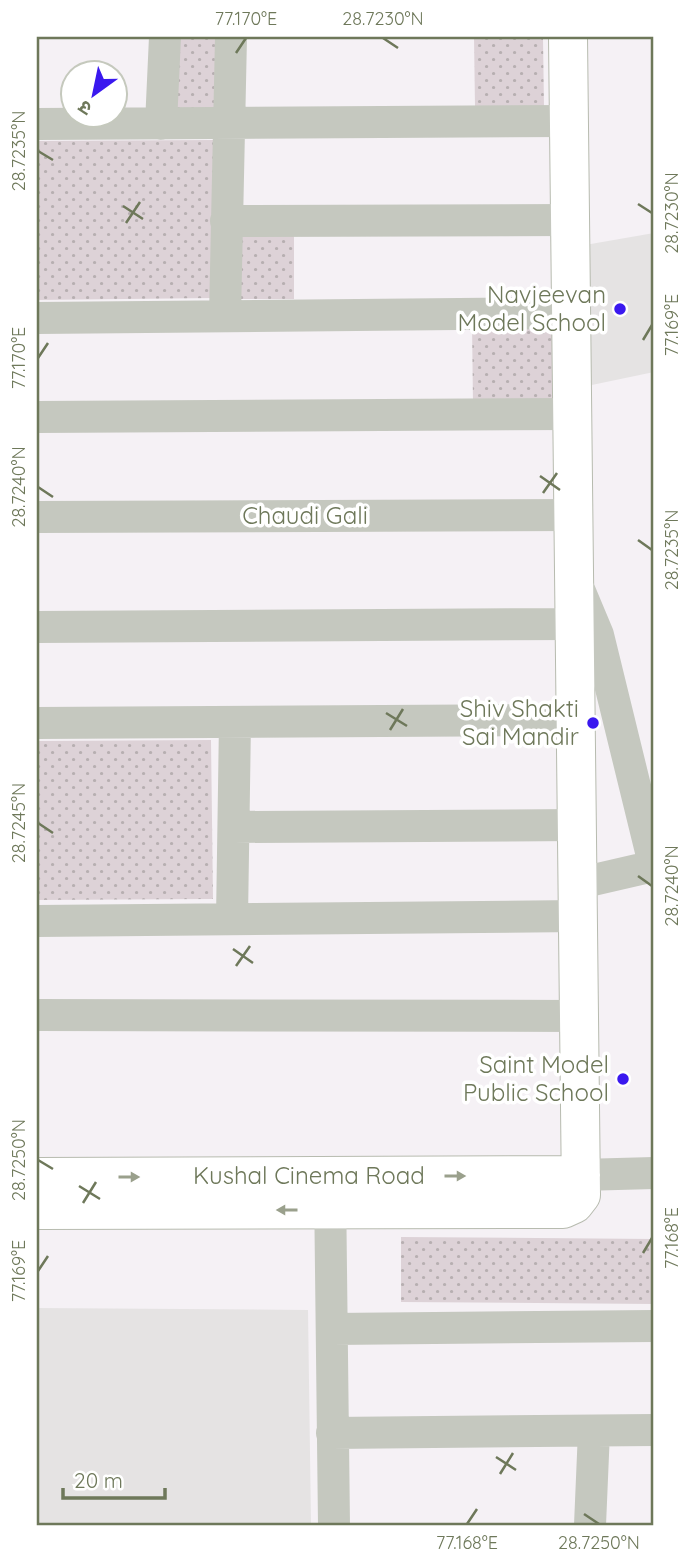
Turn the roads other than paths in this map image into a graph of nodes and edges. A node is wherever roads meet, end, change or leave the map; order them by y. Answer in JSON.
{"nodes":[{"id":1,"x":165,"y":37,"type":"edge"},
{"id":2,"x":231,"y":37,"type":"edge"},
{"id":3,"x":568,"y":37,"type":"edge"},
{"id":4,"x":569,"y":121,"type":"junction"},
{"id":5,"x":228,"y":123,"type":"junction"},
{"id":6,"x":37,"y":124,"type":"edge"},
{"id":7,"x":161,"y":124,"type":"junction"},
{"id":8,"x":570,"y":220,"type":"junction"},
{"id":9,"x":226,"y":221,"type":"junction"},
{"id":10,"x":571,"y":313,"type":"junction"},
{"id":11,"x":225,"y":316,"type":"junction"},
{"id":12,"x":37,"y":318,"type":"edge"},
{"id":13,"x":572,"y":414,"type":"junction"},
{"id":14,"x":37,"y":417,"type":"edge"},
{"id":15,"x":573,"y":515,"type":"junction"},
{"id":16,"x":37,"y":517,"type":"edge"},
{"id":17,"x":574,"y":579,"type":"junction"},
{"id":18,"x":575,"y":624,"type":"junction"},
{"id":19,"x":37,"y":627,"type":"edge"},
{"id":20,"x":575,"y":720,"type":"junction"},
{"id":21,"x":235,"y":722,"type":"junction"},
{"id":22,"x":37,"y":723,"type":"edge"},
{"id":23,"x":577,"y":825,"type":"junction"},
{"id":24,"x":234,"y":827,"type":"junction"},
{"id":25,"x":654,"y":865,"type":"edge"},
{"id":26,"x":577,"y":900,"type":"junction"},
{"id":27,"x":232,"y":919,"type":"junction"},
{"id":28,"x":37,"y":921,"type":"edge"},
{"id":29,"x":37,"y":1015,"type":"edge"},
{"id":30,"x":579,"y":1016,"type":"junction"},
{"id":31,"x":654,"y":1173,"type":"edge"},
{"id":32,"x":37,"y":1177,"type":"edge"},
{"id":33,"x":578,"y":1190,"type":"junction"},
{"id":34,"x":330,"y":1193,"type":"junction"},
{"id":35,"x":37,"y":1210,"type":"edge"},
{"id":36,"x":654,"y":1326,"type":"edge"},
{"id":37,"x":333,"y":1329,"type":"junction"},
{"id":38,"x":654,"y":1430,"type":"edge"},
{"id":39,"x":594,"y":1431,"type":"junction"},
{"id":40,"x":332,"y":1433,"type":"junction"},
{"id":41,"x":334,"y":1525,"type":"edge"},
{"id":42,"x":590,"y":1525,"type":"edge"}],
"edges":[{"from":1,"to":7,"type":"street"},
{"from":2,"to":5,"type":"street"},
{"from":3,"to":4,"type":"street"},
{"from":4,"to":5,"type":"street"},
{"from":4,"to":8,"type":"street"},
{"from":5,"to":7,"type":"street"},
{"from":5,"to":9,"type":"street"},
{"from":6,"to":7,"type":"street"},
{"from":8,"to":9,"type":"street"},
{"from":8,"to":10,"type":"street"},
{"from":9,"to":11,"type":"street"},
{"from":10,"to":11,"type":"street"},
{"from":10,"to":13,"type":"street"},
{"from":11,"to":12,"type":"street"},
{"from":13,"to":14,"type":"street"},
{"from":13,"to":15,"type":"street"},
{"from":15,"to":16,"type":"street","name":"Chaudi Gali"},
{"from":15,"to":17,"type":"street"},
{"from":17,"to":18,"type":"street"},
{"from":17,"to":25,"type":"street"},
{"from":18,"to":19,"type":"street"},
{"from":18,"to":20,"type":"street"},
{"from":20,"to":21,"type":"street"},
{"from":20,"to":23,"type":"street"},
{"from":21,"to":22,"type":"street"},
{"from":21,"to":24,"type":"street"},
{"from":23,"to":24,"type":"street"},
{"from":23,"to":26,"type":"street"},
{"from":24,"to":27,"type":"street"},
{"from":25,"to":26,"type":"street"},
{"from":26,"to":27,"type":"street"},
{"from":26,"to":30,"type":"street"},
{"from":27,"to":28,"type":"street"},
{"from":29,"to":30,"type":"street"},
{"from":30,"to":33,"type":"street"},
{"from":31,"to":33,"type":"street"},
{"from":32,"to":34,"type":"street","name":"Kushal Cinema Road","one_way":true},
{"from":33,"to":34,"type":"street","name":"Kushal Cinema Road"},
{"from":34,"to":35,"type":"street","name":"Kushal Cinema Road","one_way":true},
{"from":34,"to":37,"type":"street"},
{"from":36,"to":37,"type":"street"},
{"from":37,"to":40,"type":"street"},
{"from":38,"to":39,"type":"street"},
{"from":39,"to":40,"type":"street"},
{"from":39,"to":42,"type":"street"},
{"from":40,"to":41,"type":"street"}]}
